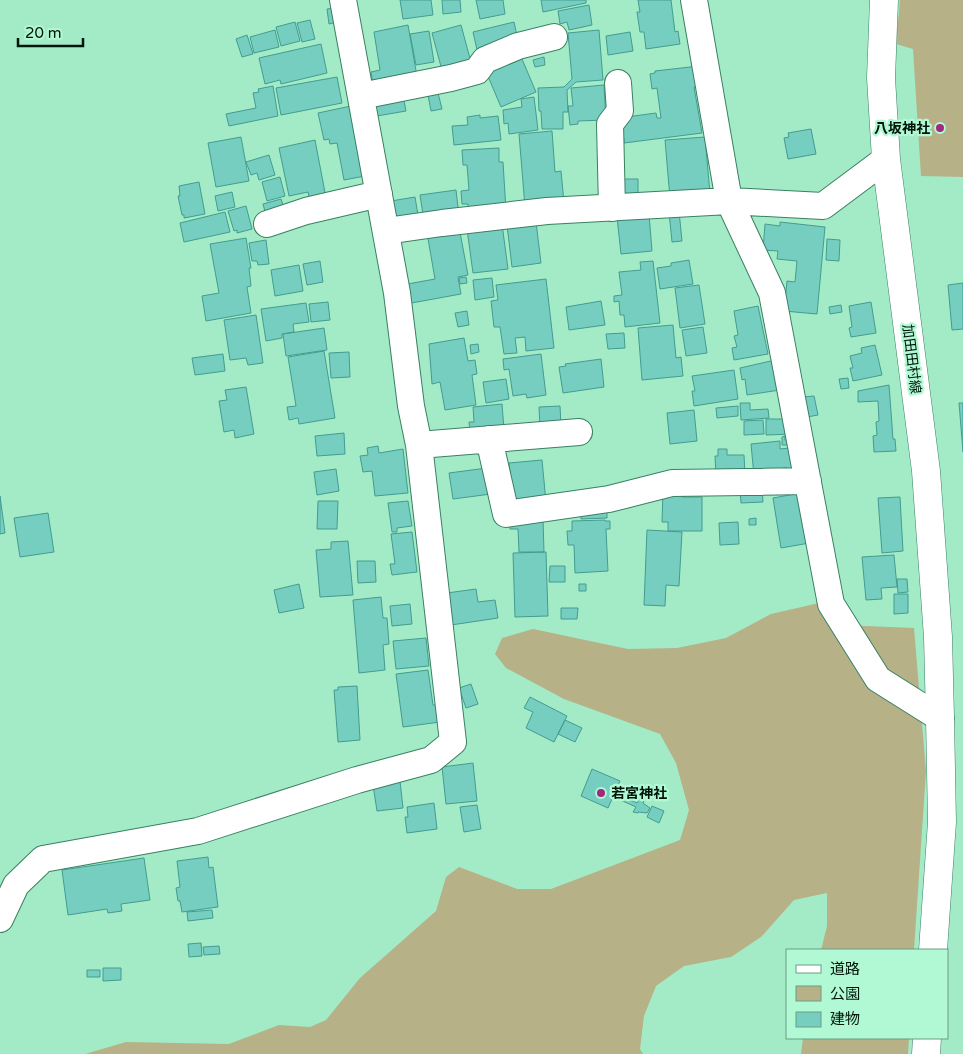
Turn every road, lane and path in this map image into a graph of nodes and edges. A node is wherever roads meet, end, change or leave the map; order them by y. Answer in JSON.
{"nodes":[{"id":1,"x":344,"y":0,"type":"edge"},
{"id":2,"x":694,"y":0,"type":"edge"},
{"id":3,"x":884,"y":0,"type":"edge"},
{"id":4,"x":554,"y":37,"type":"dead end"},
{"id":5,"x":618,"y":83,"type":"dead end"},
{"id":6,"x":361,"y":96,"type":"junction"},
{"id":7,"x":886,"y":159,"type":"junction"},
{"id":8,"x":379,"y":194,"type":"junction"},
{"id":9,"x":729,"y":201,"type":"junction"},
{"id":10,"x":612,"y":208,"type":"junction"},
{"id":11,"x":267,"y":224,"type":"dead end"},
{"id":12,"x":386,"y":231,"type":"junction"},
{"id":13,"x":579,"y":432,"type":"dead end"},
{"id":14,"x":489,"y":439,"type":"junction"},
{"id":15,"x":419,"y":445,"type":"junction"},
{"id":16,"x":808,"y":481,"type":"junction"},
{"id":17,"x":940,"y":718,"type":"junction"},
{"id":18,"x":0,"y":919,"type":"edge"},
{"id":19,"x":933,"y":949,"type":"edge"},
{"id":20,"x":927,"y":1039,"type":"edge"},
{"id":21,"x":926,"y":1054,"type":"edge"}],
"edges":[{"from":1,"to":6,"type":"street"},
{"from":2,"to":9,"type":"street"},
{"from":3,"to":7,"type":"main road","name":"加田田村線"},
{"from":4,"to":6,"type":"street"},
{"from":5,"to":10,"type":"street"},
{"from":6,"to":8,"type":"street"},
{"from":7,"to":9,"type":"street"},
{"from":7,"to":17,"type":"main road","name":"加田田村線"},
{"from":8,"to":11,"type":"street"},
{"from":8,"to":12,"type":"street"},
{"from":9,"to":10,"type":"street"},
{"from":9,"to":16,"type":"street"},
{"from":10,"to":12,"type":"street"},
{"from":12,"to":15,"type":"street"},
{"from":13,"to":14,"type":"street"},
{"from":14,"to":15,"type":"street"},
{"from":14,"to":16,"type":"street"},
{"from":15,"to":18,"type":"street"},
{"from":16,"to":17,"type":"street"},
{"from":17,"to":19,"type":"main road","name":"加田田村線"},
{"from":20,"to":21,"type":"main road"}]}
